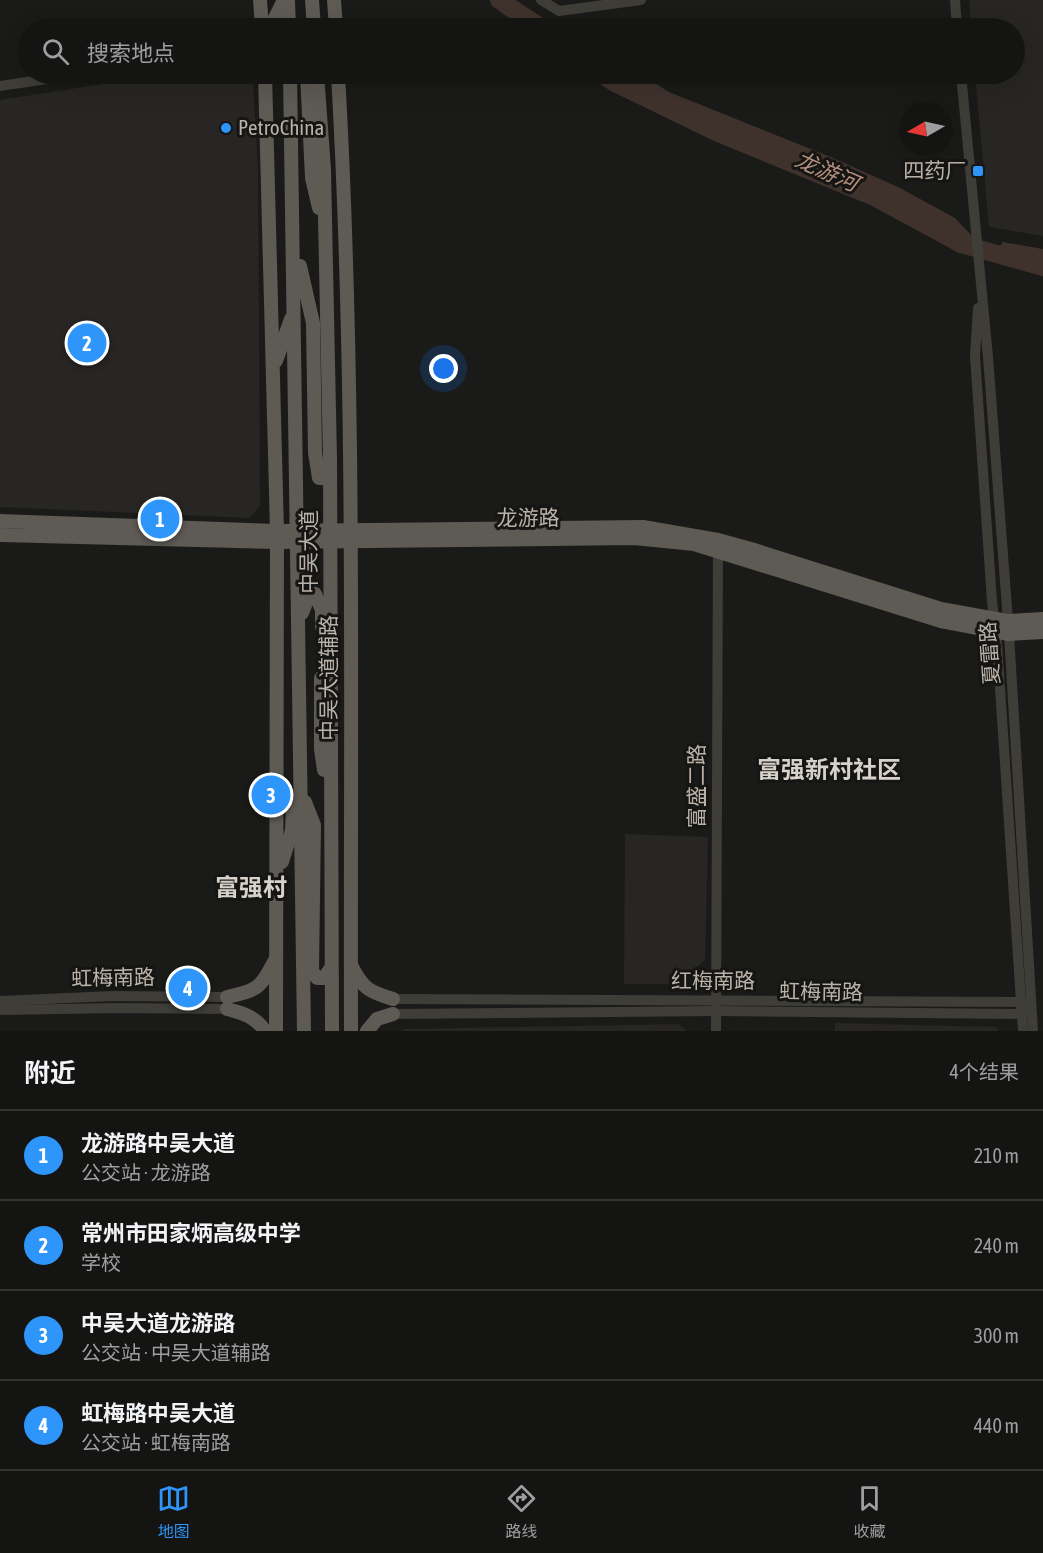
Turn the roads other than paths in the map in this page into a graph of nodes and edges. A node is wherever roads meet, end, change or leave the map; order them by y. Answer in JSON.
{"nodes":[{"id":1,"x":260,"y":0,"type":"edge"},
{"id":2,"x":286,"y":0,"type":"edge"},
{"id":3,"x":314,"y":0,"type":"edge"},
{"id":4,"x":334,"y":0,"type":"edge"},
{"id":5,"x":641,"y":0,"type":"edge"},
{"id":6,"x":955,"y":0,"type":"edge"},
{"id":7,"x":545,"y":2,"type":"edge"},
{"id":8,"x":261,"y":18,"type":"edge"},
{"id":9,"x":276,"y":18,"type":"edge"},
{"id":10,"x":288,"y":18,"type":"edge"},
{"id":11,"x":314,"y":18,"type":"edge"},
{"id":12,"x":335,"y":18,"type":"edge"},
{"id":13,"x":956,"y":18,"type":"edge"},
{"id":14,"x":18,"y":84,"type":"edge"},
{"id":15,"x":265,"y":84,"type":"edge"},
{"id":16,"x":290,"y":84,"type":"edge"},
{"id":17,"x":307,"y":84,"type":"edge"},
{"id":18,"x":318,"y":84,"type":"edge"},
{"id":19,"x":339,"y":84,"type":"edge"},
{"id":20,"x":962,"y":84,"type":"edge"},
{"id":21,"x":0,"y":87,"type":"edge"},
{"id":22,"x":325,"y":238,"type":"junction"},
{"id":23,"x":293,"y":240,"type":"junction"},
{"id":24,"x":294,"y":309,"type":"junction"},
{"id":25,"x":346,"y":310,"type":"junction"},
{"id":26,"x":273,"y":370,"type":"junction"},
{"id":27,"x":330,"y":459,"type":"junction"},
{"id":28,"x":0,"y":521,"type":"edge"},
{"id":29,"x":350,"y":534,"type":"junction"},
{"id":30,"x":0,"y":535,"type":"edge"},
{"id":31,"x":330,"y":535,"type":"junction"},
{"id":32,"x":277,"y":536,"type":"junction"},
{"id":33,"x":298,"y":536,"type":"junction"},
{"id":34,"x":718,"y":546,"type":"junction"},
{"id":35,"x":1043,"y":619,"type":"edge"},
{"id":36,"x":299,"y":620,"type":"junction"},
{"id":37,"x":1001,"y":626,"type":"junction"},
{"id":38,"x":1043,"y":632,"type":"edge"},
{"id":39,"x":350,"y":747,"type":"junction"},
{"id":40,"x":300,"y":759,"type":"junction"},
{"id":41,"x":301,"y":789,"type":"junction"},
{"id":42,"x":331,"y":794,"type":"junction"},
{"id":43,"x":331,"y":813,"type":"junction"},
{"id":44,"x":278,"y":877,"type":"junction"},
{"id":45,"x":276,"y":958,"type":"junction"},
{"id":46,"x":351,"y":965,"type":"junction"},
{"id":47,"x":331,"y":968,"type":"junction"},
{"id":48,"x":393,"y":999,"type":"joint"},
{"id":49,"x":0,"y":1001,"type":"edge"},
{"id":50,"x":227,"y":1003,"type":"junction"},
{"id":51,"x":716,"y":1006,"type":"junction"},
{"id":52,"x":1026,"y":1008,"type":"junction"},
{"id":53,"x":0,"y":1010,"type":"edge"},
{"id":54,"x":393,"y":1014,"type":"joint"},
{"id":55,"x":266,"y":1031,"type":"edge"},
{"id":56,"x":276,"y":1031,"type":"edge"},
{"id":57,"x":305,"y":1031,"type":"edge"},
{"id":58,"x":314,"y":1031,"type":"edge"},
{"id":59,"x":332,"y":1031,"type":"edge"},
{"id":60,"x":351,"y":1031,"type":"edge"},
{"id":61,"x":367,"y":1031,"type":"edge"},
{"id":62,"x":716,"y":1031,"type":"edge"},
{"id":63,"x":1023,"y":1031,"type":"edge"},
{"id":64,"x":1033,"y":1031,"type":"edge"}],
"edges":[{"from":1,"to":8,"type":"main road"},
{"from":2,"to":9,"type":"main road"},
{"from":2,"to":10,"type":"main road"},
{"from":3,"to":11,"type":"main road"},
{"from":4,"to":12,"type":"main road"},
{"from":5,"to":7,"type":"street"},
{"from":6,"to":13,"type":"street"},
{"from":14,"to":21,"type":"street"},
{"from":15,"to":26,"type":"main road"},
{"from":16,"to":23,"type":"main road","name":"中吴大道"},
{"from":17,"to":22,"type":"main road"},
{"from":18,"to":22,"type":"main road","name":"中吴大道"},
{"from":19,"to":25,"type":"main road","name":"中吴大道辅路"},
{"from":20,"to":37,"type":"street","name":"夏雷路"},
{"from":22,"to":25,"type":"main road"},
{"from":22,"to":27,"type":"main road","name":"中吴大道"},
{"from":23,"to":24,"type":"main road","name":"中吴大道"},
{"from":23,"to":27,"type":"main road"},
{"from":24,"to":26,"type":"main road"},
{"from":24,"to":33,"type":"main road","name":"中吴大道"},
{"from":25,"to":29,"type":"main road","name":"中吴大道辅路"},
{"from":26,"to":32,"type":"main road"},
{"from":27,"to":31,"type":"main road","name":"中吴大道"},
{"from":28,"to":32,"type":"main road","name":"龙游路"},
{"from":29,"to":31,"type":"main road","name":"龙游路"},
{"from":29,"to":34,"type":"main road","name":"龙游路"},
{"from":29,"to":39,"type":"main road","name":"中吴大道辅路"},
{"from":30,"to":32,"type":"main road","name":"龙游路"},
{"from":31,"to":33,"type":"main road","name":"龙游路"},
{"from":31,"to":42,"type":"main road","name":"中吴大道"},
{"from":32,"to":33,"type":"main road","name":"龙游路"},
{"from":32,"to":44,"type":"main road"},
{"from":33,"to":36,"type":"main road","name":"中吴大道"},
{"from":34,"to":37,"type":"main road","name":"龙游路"},
{"from":34,"to":51,"type":"street","name":"富盛二路"},
{"from":35,"to":37,"type":"main road","name":"龙游路"},
{"from":36,"to":40,"type":"main road","name":"中吴大道"},
{"from":36,"to":43,"type":"main road"},
{"from":37,"to":38,"type":"main road","name":"龙游路"},
{"from":37,"to":52,"type":"street","name":"夏雷路"},
{"from":39,"to":42,"type":"main road"},
{"from":39,"to":46,"type":"main road","name":"中吴大道辅路"},
{"from":40,"to":41,"type":"main road","name":"中吴大道"},
{"from":40,"to":44,"type":"main road"},
{"from":41,"to":47,"type":"main road"},
{"from":41,"to":57,"type":"main road","name":"中吴大道"},
{"from":42,"to":43,"type":"main road","name":"中吴大道"},
{"from":43,"to":47,"type":"main road","name":"中吴大道"},
{"from":44,"to":45,"type":"main road"},
{"from":45,"to":50,"type":"main road"},
{"from":45,"to":56,"type":"main road"},
{"from":46,"to":48,"type":"main road"},
{"from":46,"to":60,"type":"main road","name":"中吴大道辅路"},
{"from":47,"to":59,"type":"main road","name":"中吴大道"},
{"from":48,"to":51,"type":"street","name":"红梅南路"},
{"from":49,"to":50,"type":"street","name":"虹梅南路"},
{"from":50,"to":53,"type":"street","name":"虹梅南路"},
{"from":50,"to":55,"type":"main road"},
{"from":51,"to":52,"type":"street","name":"红梅南路"},
{"from":51,"to":54,"type":"street"},
{"from":51,"to":62,"type":"street","name":"富盛二路"},
{"from":52,"to":63,"type":"street","name":"夏雷路"},
{"from":52,"to":64,"type":"street","name":"夏雷路"},
{"from":54,"to":61,"type":"main road"},
{"from":57,"to":58,"type":"main road"}]}
